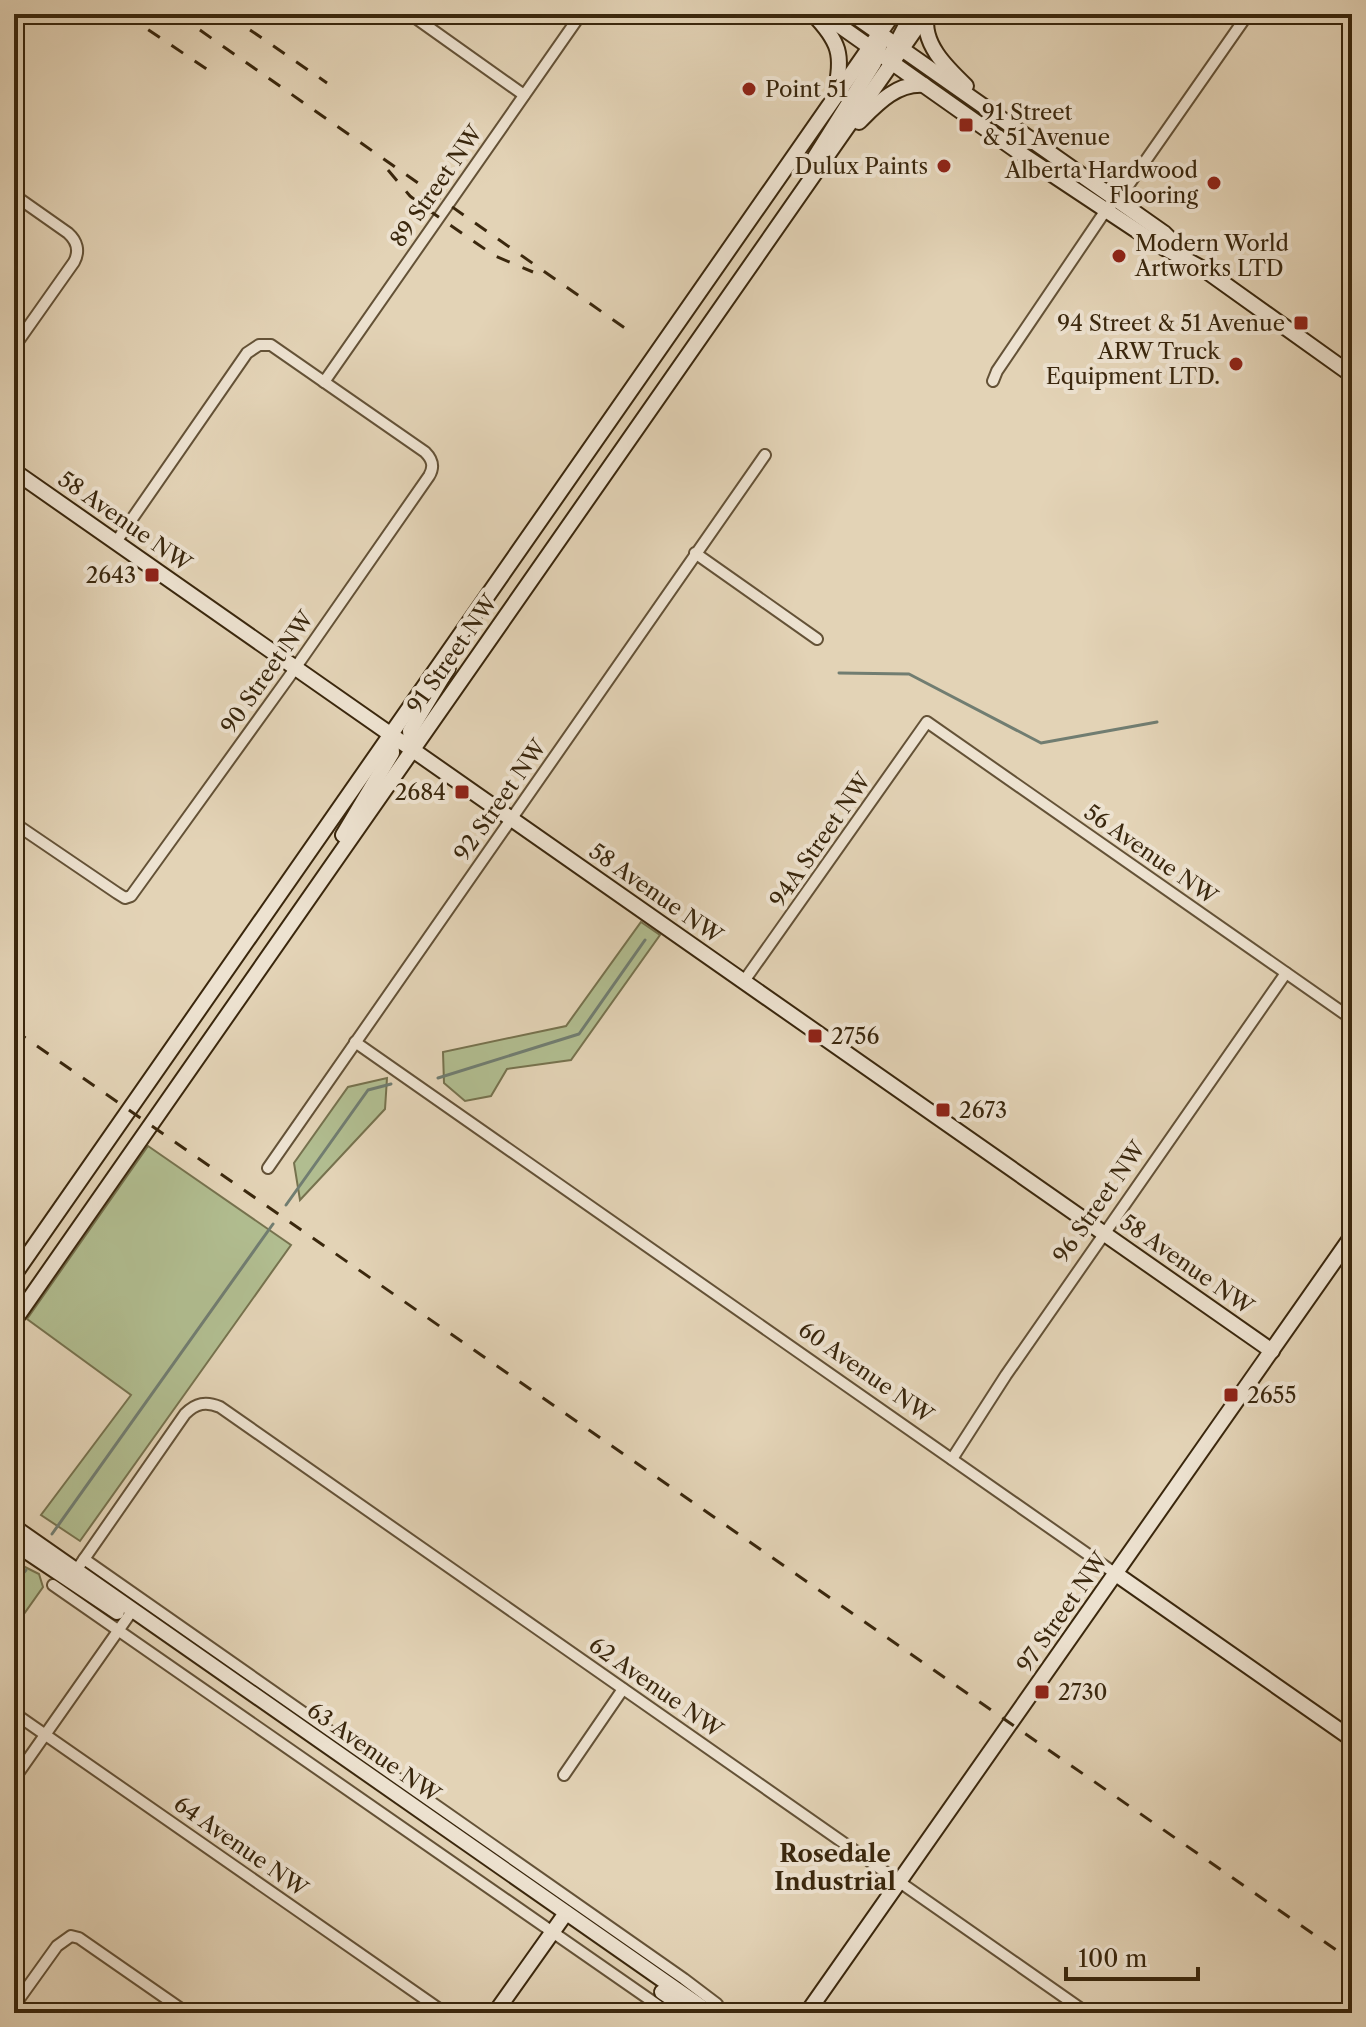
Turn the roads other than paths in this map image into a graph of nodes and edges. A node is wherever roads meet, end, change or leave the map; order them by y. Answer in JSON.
{"nodes":[{"id":1,"x":410,"y":14,"type":"edge"},
{"id":2,"x":581,"y":14,"type":"edge"},
{"id":3,"x":813,"y":14,"type":"edge"},
{"id":4,"x":823,"y":14,"type":"edge"},
{"id":5,"x":852,"y":14,"type":"edge"},
{"id":6,"x":893,"y":14,"type":"edge"},
{"id":7,"x":912,"y":14,"type":"edge"},
{"id":8,"x":927,"y":14,"type":"edge"},
{"id":9,"x":1248,"y":14,"type":"edge"},
{"id":10,"x":880,"y":33,"type":"junction"},
{"id":11,"x":899,"y":46,"type":"junction"},
{"id":12,"x":874,"y":50,"type":"junction"},
{"id":13,"x":893,"y":63,"type":"junction"},
{"id":14,"x":924,"y":85,"type":"junction"},
{"id":15,"x":524,"y":95,"type":"junction"},
{"id":16,"x":833,"y":100,"type":"junction"},
{"id":17,"x":994,"y":114,"type":"junction"},
{"id":18,"x":830,"y":150,"type":"junction"},
{"id":19,"x":802,"y":190,"type":"junction"},
{"id":20,"x":14,"y":195,"type":"edge"},
{"id":21,"x":1112,"y":206,"type":"junction"},
{"id":22,"x":14,"y":347,"type":"edge"},
{"id":23,"x":1352,"y":375,"type":"edge"},
{"id":24,"x":993,"y":381,"type":"dead end"},
{"id":25,"x":324,"y":382,"type":"junction"},
{"id":26,"x":765,"y":455,"type":"dead end"},
{"id":27,"x":14,"y":471,"type":"edge"},
{"id":28,"x":116,"y":542,"type":"junction"},
{"id":29,"x":695,"y":553,"type":"junction"},
{"id":30,"x":476,"y":614,"type":"junction"},
{"id":31,"x":817,"y":639,"type":"dead end"},
{"id":32,"x":296,"y":667,"type":"junction"},
{"id":33,"x":927,"y":722,"type":"joint"},
{"id":34,"x":391,"y":734,"type":"junction"},
{"id":35,"x":412,"y":749,"type":"junction"},
{"id":36,"x":512,"y":819,"type":"junction"},
{"id":37,"x":14,"y":823,"type":"edge"},
{"id":38,"x":321,"y":880,"type":"junction"},
{"id":39,"x":1286,"y":973,"type":"junction"},
{"id":40,"x":744,"y":981,"type":"junction"},
{"id":41,"x":1352,"y":1019,"type":"edge"},
{"id":42,"x":355,"y":1042,"type":"junction"},
{"id":43,"x":268,"y":1168,"type":"dead end"},
{"id":44,"x":1104,"y":1234,"type":"junction"},
{"id":45,"x":1352,"y":1236,"type":"edge"},
{"id":46,"x":14,"y":1275,"type":"edge"},
{"id":47,"x":14,"y":1321,"type":"edge"},
{"id":48,"x":1272,"y":1351,"type":"junction"},
{"id":49,"x":952,"y":1459,"type":"junction"},
{"id":50,"x":14,"y":1527,"type":"edge"},
{"id":51,"x":14,"y":1543,"type":"edge"},
{"id":52,"x":76,"y":1570,"type":"junction"},
{"id":53,"x":1116,"y":1574,"type":"junction"},
{"id":54,"x":53,"y":1585,"type":"dead end"},
{"id":55,"x":126,"y":1619,"type":"junction"},
{"id":56,"x":623,"y":1689,"type":"junction"},
{"id":57,"x":14,"y":1713,"type":"edge"},
{"id":58,"x":45,"y":1735,"type":"junction"},
{"id":59,"x":1352,"y":1739,"type":"edge"},
{"id":60,"x":564,"y":1775,"type":"dead end"},
{"id":61,"x":14,"y":1779,"type":"edge"},
{"id":62,"x":898,"y":1882,"type":"junction"},
{"id":63,"x":564,"y":1917,"type":"junction"},
{"id":64,"x":14,"y":2006,"type":"edge"},
{"id":65,"x":187,"y":2013,"type":"edge"},
{"id":66,"x":445,"y":2013,"type":"edge"},
{"id":67,"x":495,"y":2013,"type":"edge"},
{"id":68,"x":669,"y":2013,"type":"edge"},
{"id":69,"x":693,"y":2013,"type":"edge"},
{"id":70,"x":710,"y":2013,"type":"edge"},
{"id":71,"x":807,"y":2013,"type":"edge"},
{"id":72,"x":1087,"y":2013,"type":"edge"}],
"edges":[{"from":1,"to":15,"type":"street"},
{"from":2,"to":15,"type":"street","name":"89 Street NW"},
{"from":3,"to":16,"type":"main road"},
{"from":4,"to":12,"type":"main road"},
{"from":5,"to":10,"type":"main road"},
{"from":6,"to":10,"type":"main road"},
{"from":7,"to":11,"type":"main road"},
{"from":8,"to":11,"type":"main road"},
{"from":8,"to":17,"type":"main road"},
{"from":9,"to":21,"type":"street"},
{"from":10,"to":11,"type":"main road"},
{"from":10,"to":12,"type":"main road"},
{"from":11,"to":13,"type":"main road"},
{"from":11,"to":17,"type":"main road"},
{"from":12,"to":13,"type":"main road"},
{"from":12,"to":16,"type":"main road","name":"91 Street NW"},
{"from":12,"to":19,"type":"main road"},
{"from":13,"to":14,"type":"main road"},
{"from":13,"to":18,"type":"main road","name":"91 Street NW"},
{"from":14,"to":18,"type":"main road"},
{"from":14,"to":21,"type":"main road"},
{"from":15,"to":25,"type":"street","name":"89 Street NW"},
{"from":16,"to":30,"type":"main road","name":"91 Street NW"},
{"from":17,"to":21,"type":"main road"},
{"from":18,"to":19,"type":"main road","name":"91 Street NW"},
{"from":19,"to":35,"type":"main road","name":"91 Street NW"},
{"from":20,"to":22,"type":"street"},
{"from":21,"to":23,"type":"main road"},
{"from":21,"to":24,"type":"street"},
{"from":25,"to":28,"type":"street"},
{"from":25,"to":32,"type":"street","name":"90 Street NW"},
{"from":26,"to":29,"type":"street","name":"92 Street NW"},
{"from":27,"to":28,"type":"main road","name":"58 Avenue NW"},
{"from":28,"to":32,"type":"main road","name":"58 Avenue NW"},
{"from":29,"to":31,"type":"street"},
{"from":29,"to":36,"type":"street","name":"92 Street NW"},
{"from":30,"to":34,"type":"main road","name":"91 Street NW"},
{"from":30,"to":35,"type":"main road"},
{"from":32,"to":34,"type":"main road","name":"58 Avenue NW"},
{"from":32,"to":37,"type":"street","name":"90 Street NW"},
{"from":33,"to":39,"type":"street","name":"56 Avenue NW"},
{"from":33,"to":40,"type":"street","name":"94A Street NW"},
{"from":34,"to":35,"type":"main road","name":"58 Avenue NW"},
{"from":34,"to":38,"type":"main road"},
{"from":34,"to":46,"type":"main road","name":"91 Street NW"},
{"from":35,"to":36,"type":"main road","name":"58 Avenue NW"},
{"from":35,"to":38,"type":"main road","name":"91 Street NW"},
{"from":36,"to":40,"type":"main road","name":"58 Avenue NW"},
{"from":36,"to":42,"type":"street","name":"92 Street NW"},
{"from":38,"to":47,"type":"main road","name":"91 Street NW"},
{"from":39,"to":41,"type":"street","name":"56 Avenue NW"},
{"from":39,"to":44,"type":"street","name":"96 Street NW"},
{"from":40,"to":44,"type":"main road","name":"58 Avenue NW"},
{"from":42,"to":43,"type":"street","name":"92 Street NW"},
{"from":42,"to":49,"type":"street","name":"60 Avenue NW"},
{"from":44,"to":48,"type":"main road","name":"58 Avenue NW"},
{"from":44,"to":49,"type":"street","name":"96 Street NW"},
{"from":45,"to":48,"type":"main road","name":"97 Street NW"},
{"from":48,"to":53,"type":"main road","name":"97 Street NW"},
{"from":49,"to":53,"type":"street","name":"60 Avenue NW"},
{"from":50,"to":52,"type":"main road","name":"63 Avenue NW"},
{"from":51,"to":52,"type":"main road","name":"63 Avenue NW"},
{"from":52,"to":55,"type":"main road","name":"63 Avenue NW"},
{"from":52,"to":56,"type":"street","name":"62 Avenue NW"},
{"from":52,"to":63,"type":"street","name":"63 Avenue NW"},
{"from":53,"to":59,"type":"main road","name":"60 Avenue NW"},
{"from":53,"to":62,"type":"main road","name":"97 Street NW"},
{"from":54,"to":55,"type":"street","name":"63 Avenue NW"},
{"from":55,"to":58,"type":"street"},
{"from":55,"to":63,"type":"main road","name":"63 Avenue NW"},
{"from":55,"to":63,"type":"street","name":"63 Avenue NW"},
{"from":56,"to":60,"type":"street"},
{"from":56,"to":62,"type":"street","name":"62 Avenue NW"},
{"from":57,"to":58,"type":"street","name":"64 Avenue NW"},
{"from":58,"to":61,"type":"street"},
{"from":58,"to":66,"type":"street","name":"64 Avenue NW"},
{"from":62,"to":71,"type":"main road","name":"97 Street NW"},
{"from":62,"to":72,"type":"street","name":"62 Avenue NW"},
{"from":63,"to":67,"type":"main road"},
{"from":63,"to":68,"type":"street","name":"63 Avenue NW"},
{"from":63,"to":69,"type":"main road","name":"63 Avenue NW"},
{"from":63,"to":70,"type":"main road","name":"63 Avenue NW"},
{"from":64,"to":65,"type":"street"}]}
